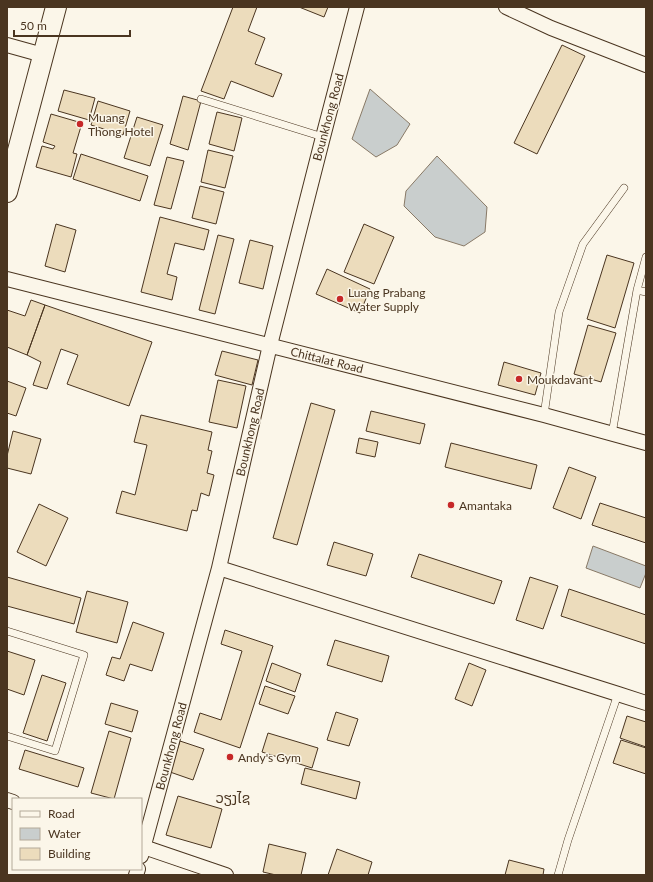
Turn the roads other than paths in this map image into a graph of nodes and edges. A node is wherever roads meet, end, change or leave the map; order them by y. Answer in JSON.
{"nodes":[{"id":1,"x":56,"y":7,"type":"edge"},
{"id":2,"x":357,"y":7,"type":"edge"},
{"id":3,"x":506,"y":7,"type":"edge"},
{"id":4,"x":7,"y":45,"type":"edge"},
{"id":5,"x":43,"y":55,"type":"junction"},
{"id":6,"x":646,"y":65,"type":"edge"},
{"id":7,"x":202,"y":98,"type":"dead end"},
{"id":8,"x":323,"y":137,"type":"junction"},
{"id":9,"x":624,"y":188,"type":"dead end"},
{"id":10,"x":7,"y":192,"type":"edge"},
{"id":11,"x":646,"y":257,"type":"edge"},
{"id":12,"x":7,"y":279,"type":"edge"},
{"id":13,"x":638,"y":290,"type":"junction"},
{"id":14,"x":646,"y":292,"type":"edge"},
{"id":15,"x":270,"y":345,"type":"junction"},
{"id":16,"x":544,"y":415,"type":"junction"},
{"id":17,"x":612,"y":434,"type":"junction"},
{"id":18,"x":646,"y":443,"type":"edge"},
{"id":19,"x":219,"y":568,"type":"junction"},
{"id":20,"x":7,"y":631,"type":"edge"},
{"id":21,"x":618,"y":694,"type":"junction"},
{"id":22,"x":646,"y":703,"type":"edge"},
{"id":23,"x":7,"y":736,"type":"edge"},
{"id":24,"x":142,"y":849,"type":"edge"},
{"id":25,"x":226,"y":875,"type":"edge"},
{"id":26,"x":558,"y":875,"type":"edge"}],
"edges":[{"from":1,"to":5,"type":"street"},
{"from":2,"to":8,"type":"street","name":"Bounkhong Road"},
{"from":3,"to":6,"type":"street"},
{"from":4,"to":5,"type":"street"},
{"from":5,"to":10,"type":"street"},
{"from":7,"to":8,"type":"lane"},
{"from":8,"to":15,"type":"street","name":"Bounkhong Road"},
{"from":9,"to":16,"type":"lane"},
{"from":11,"to":13,"type":"lane"},
{"from":12,"to":15,"type":"street","name":"Chittalat Road"},
{"from":13,"to":14,"type":"lane"},
{"from":13,"to":17,"type":"lane"},
{"from":15,"to":16,"type":"street","name":"Chittalat Road"},
{"from":15,"to":19,"type":"street","name":"Bounkhong Road"},
{"from":16,"to":17,"type":"street","name":"Chittalat Road"},
{"from":17,"to":18,"type":"street","name":"Chittalat Road"},
{"from":19,"to":21,"type":"street"},
{"from":19,"to":24,"type":"street","name":"Bounkhong Road"},
{"from":20,"to":23,"type":"lane"},
{"from":21,"to":22,"type":"street"},
{"from":21,"to":26,"type":"lane"},
{"from":24,"to":25,"type":"street"}]}
